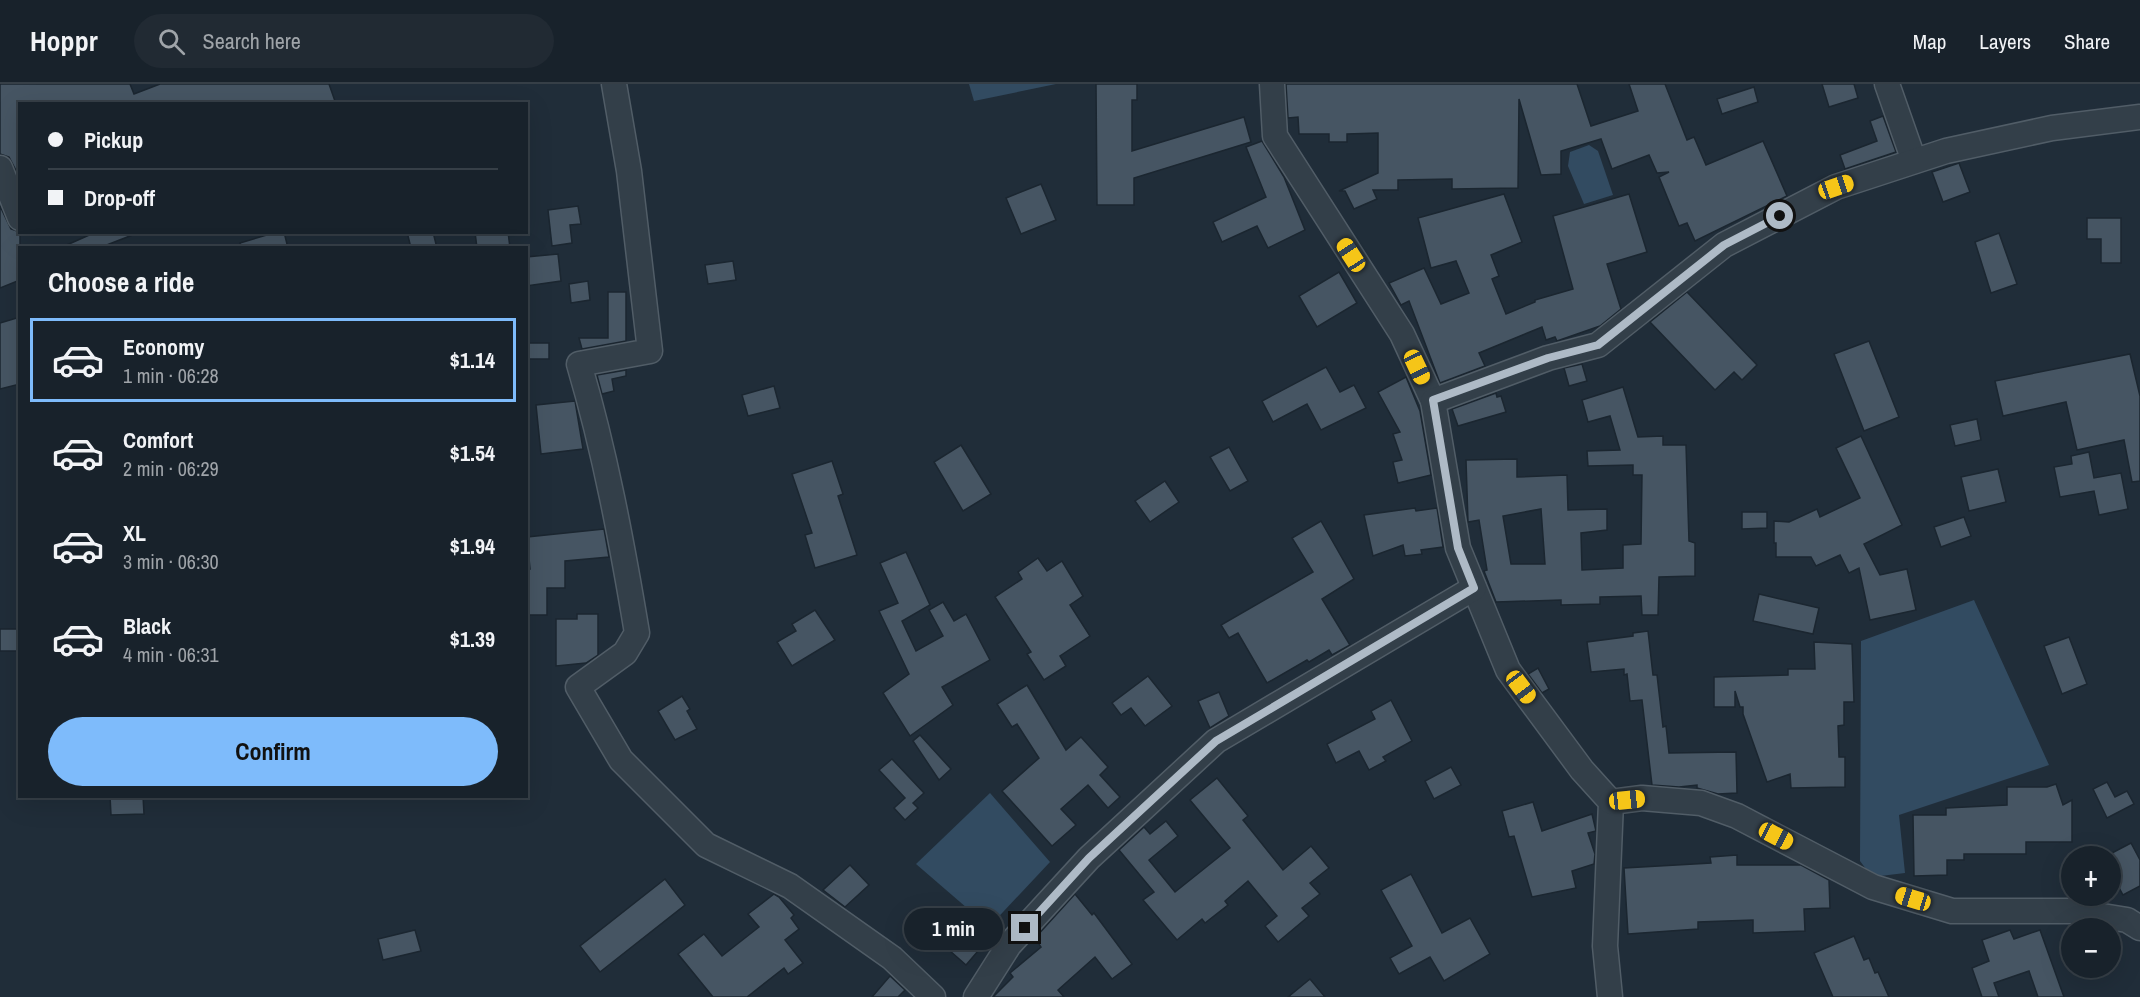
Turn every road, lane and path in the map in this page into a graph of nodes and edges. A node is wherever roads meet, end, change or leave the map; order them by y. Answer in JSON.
{"nodes":[{"id":1,"x":614,"y":84,"type":"edge"},
{"id":2,"x":1272,"y":84,"type":"edge"},
{"id":3,"x":1887,"y":84,"type":"edge"},
{"id":4,"x":2140,"y":117,"type":"edge"},
{"id":5,"x":1914,"y":161,"type":"junction"},
{"id":6,"x":0,"y":168,"type":"edge"},
{"id":7,"x":18,"y":213,"type":"edge"},
{"id":8,"x":1433,"y":400,"type":"junction"},
{"id":9,"x":1474,"y":588,"type":"junction"},
{"id":10,"x":1611,"y":802,"type":"junction"},
{"id":11,"x":2140,"y":928,"type":"edge"},
{"id":12,"x":933,"y":997,"type":"edge"},
{"id":13,"x":976,"y":997,"type":"edge"},
{"id":14,"x":1610,"y":997,"type":"edge"}],
"edges":[{"from":1,"to":12,"type":"street"},
{"from":2,"to":8,"type":"street"},
{"from":3,"to":5,"type":"street"},
{"from":4,"to":5,"type":"street"},
{"from":5,"to":8,"type":"street"},
{"from":6,"to":7,"type":"street"},
{"from":8,"to":9,"type":"street"},
{"from":9,"to":10,"type":"street"},
{"from":9,"to":13,"type":"street"},
{"from":10,"to":11,"type":"street"},
{"from":10,"to":14,"type":"street"}]}
